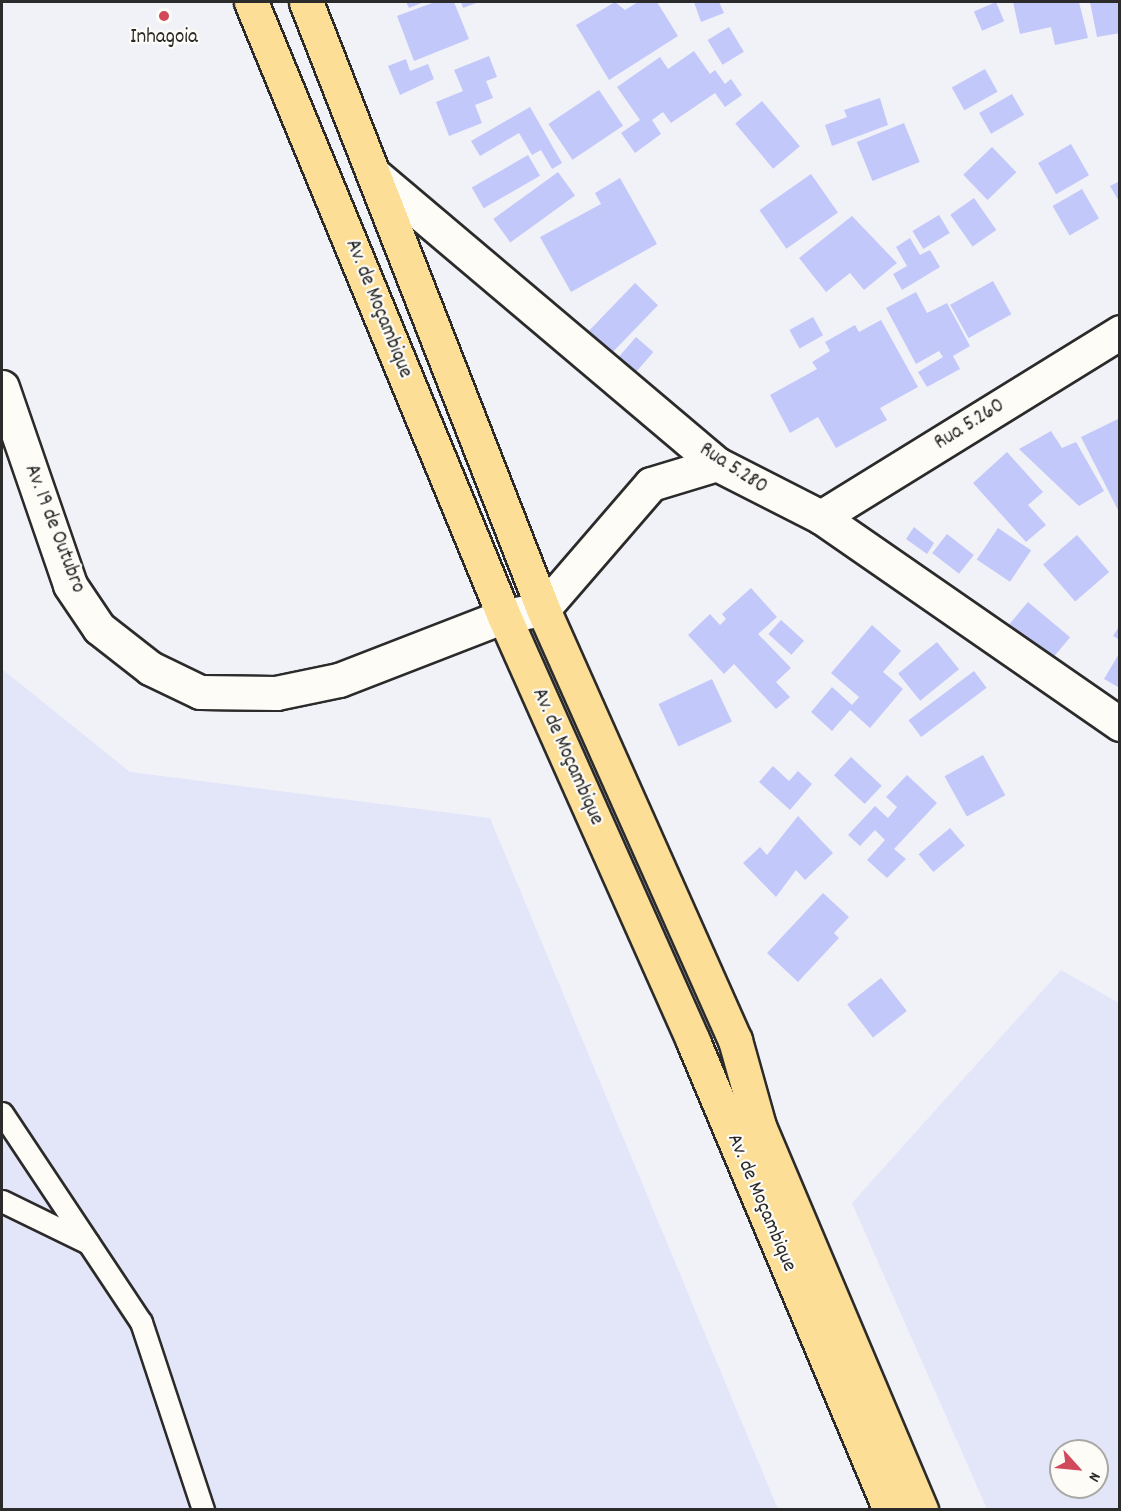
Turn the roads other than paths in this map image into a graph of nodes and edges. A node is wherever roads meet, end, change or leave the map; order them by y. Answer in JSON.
{"nodes":[{"id":1,"x":251,"y":2,"type":"edge"},
{"id":2,"x":306,"y":2,"type":"edge"},
{"id":3,"x":375,"y":174,"type":"junction"},
{"id":4,"x":1119,"y":332,"type":"edge"},
{"id":5,"x":2,"y":387,"type":"edge"},
{"id":6,"x":717,"y":464,"type":"junction"},
{"id":7,"x":821,"y":517,"type":"junction"},
{"id":8,"x":543,"y":609,"type":"junction"},
{"id":9,"x":504,"y":616,"type":"junction"},
{"id":10,"x":1119,"y":724,"type":"edge"},
{"id":11,"x":2,"y":1113,"type":"edge"},
{"id":12,"x":2,"y":1201,"type":"edge"},
{"id":13,"x":89,"y":1243,"type":"junction"},
{"id":14,"x":203,"y":1509,"type":"edge"},
{"id":15,"x":890,"y":1509,"type":"edge"},
{"id":16,"x":921,"y":1509,"type":"edge"}],
"edges":[{"from":1,"to":9,"type":"highway","name":"Av. de Moçambique"},
{"from":2,"to":3,"type":"highway","name":"Av. de Moçambique"},
{"from":3,"to":6,"type":"street","name":"Rua 5.280"},
{"from":3,"to":8,"type":"highway","name":"Av. de Moçambique"},
{"from":4,"to":7,"type":"street","name":"Rua 5.260"},
{"from":5,"to":9,"type":"street","name":"Av. 19 de Outubro"},
{"from":6,"to":7,"type":"street","name":"Rua 5.280"},
{"from":6,"to":8,"type":"street"},
{"from":7,"to":10,"type":"street","name":"Rua 5.280"},
{"from":8,"to":9,"type":"street","name":"Av. 19 de Outubro"},
{"from":8,"to":16,"type":"highway","name":"Av. de Moçambique"},
{"from":9,"to":15,"type":"highway","name":"Av. de Moçambique"},
{"from":11,"to":13,"type":"lane"},
{"from":12,"to":13,"type":"lane"},
{"from":13,"to":14,"type":"lane"}]}
